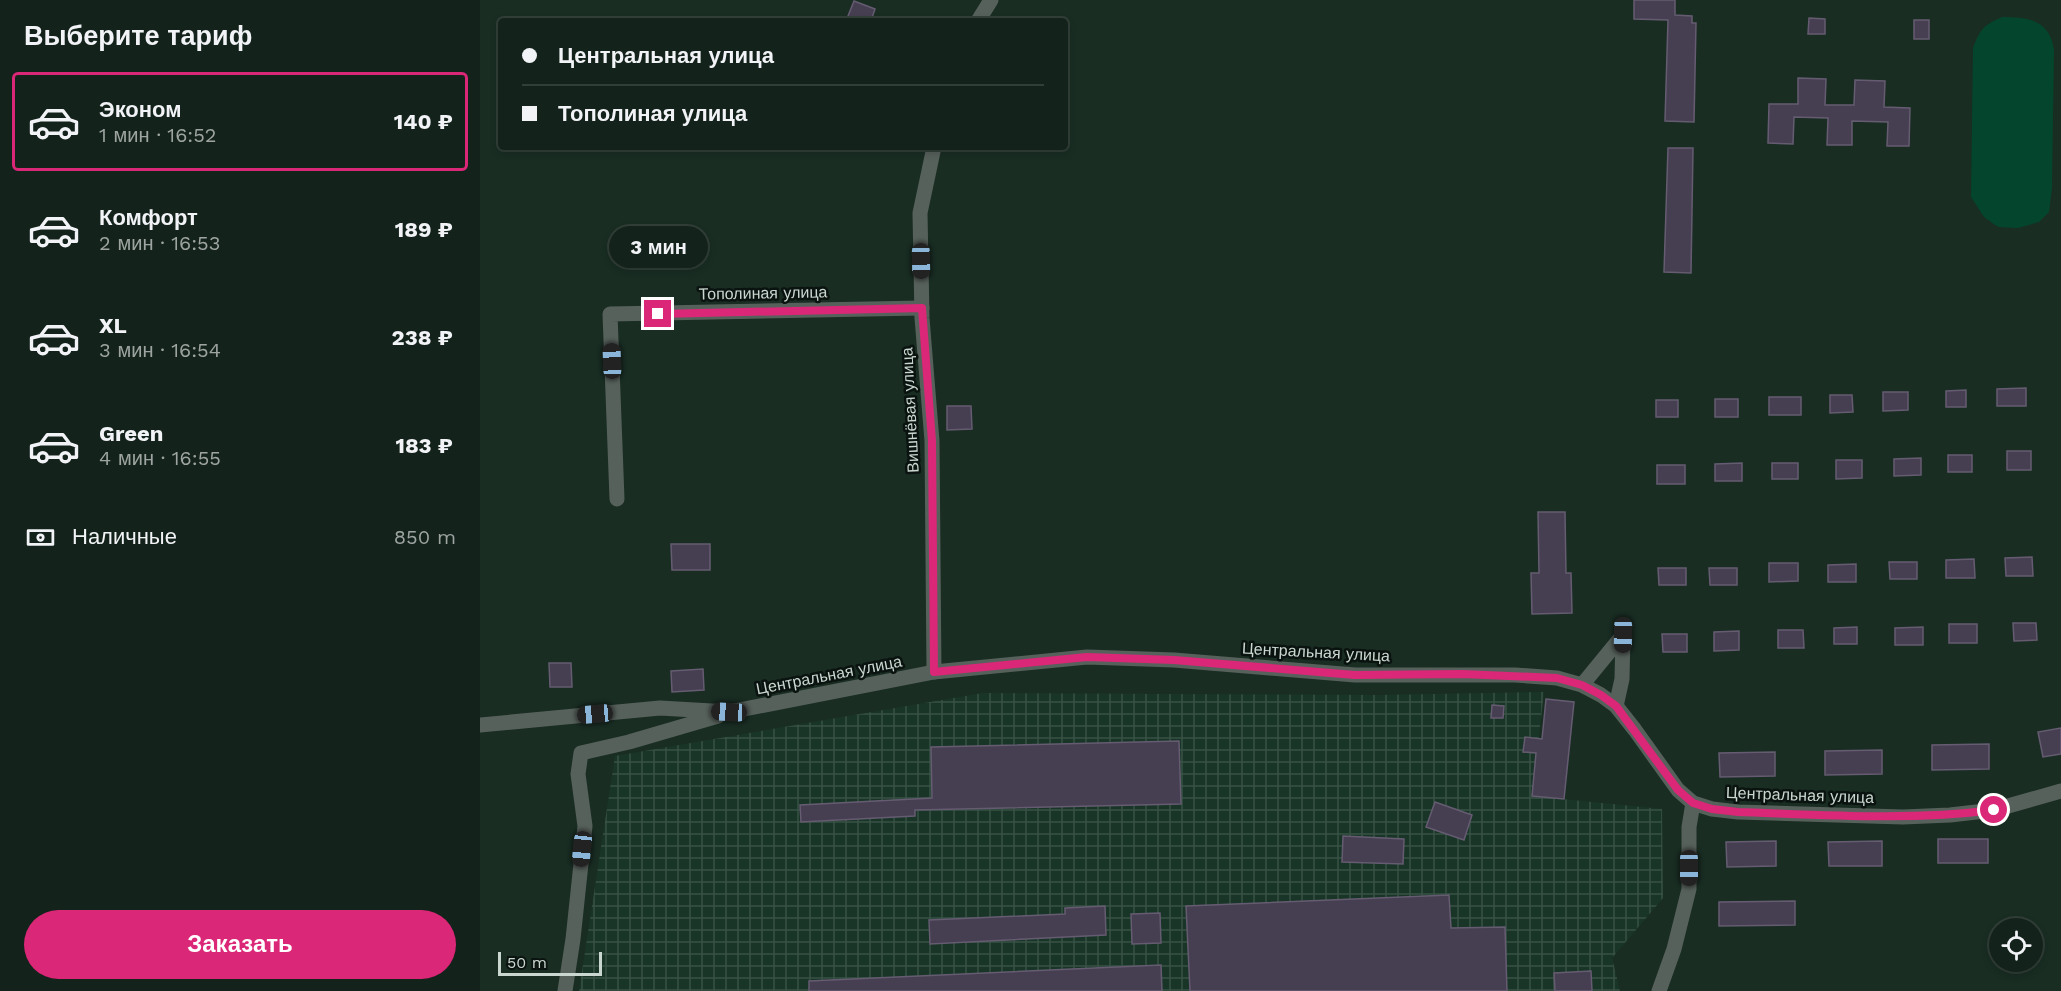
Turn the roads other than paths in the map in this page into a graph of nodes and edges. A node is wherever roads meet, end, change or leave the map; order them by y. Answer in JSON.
{"nodes":[{"id":1,"x":991,"y":0,"type":"edge"},
{"id":2,"x":980,"y":18,"type":"edge"},
{"id":3,"x":933,"y":150,"type":"edge"},
{"id":4,"x":922,"y":308,"type":"junction"},
{"id":5,"x":616,"y":499,"type":"dead end"},
{"id":6,"x":934,"y":672,"type":"junction"},
{"id":7,"x":1582,"y":685,"type":"junction"},
{"id":8,"x":1616,"y":706,"type":"junction"},
{"id":9,"x":729,"y":712,"type":"junction"},
{"id":10,"x":480,"y":725,"type":"edge"},
{"id":11,"x":2061,"y":791,"type":"edge"},
{"id":12,"x":1693,"y":803,"type":"junction"},
{"id":13,"x":565,"y":991,"type":"edge"},
{"id":14,"x":1659,"y":991,"type":"edge"}],
"edges":[{"from":1,"to":2,"type":"street"},
{"from":3,"to":4,"type":"street","name":"Вишнёвая улица"},
{"from":4,"to":5,"type":"street","name":"Тополиная улица"},
{"from":4,"to":6,"type":"street","name":"Вишнёвая улица"},
{"from":6,"to":7,"type":"street","name":"Центральная улица"},
{"from":6,"to":9,"type":"street","name":"Центральная улица"},
{"from":7,"to":8,"type":"street","name":"Центральная улица"},
{"from":7,"to":8,"type":"street"},
{"from":8,"to":12,"type":"street","name":"Центральная улица"},
{"from":9,"to":10,"type":"street","name":"Центральная улица"},
{"from":9,"to":13,"type":"street"},
{"from":11,"to":12,"type":"street","name":"Центральная улица"},
{"from":12,"to":14,"type":"street"}]}
